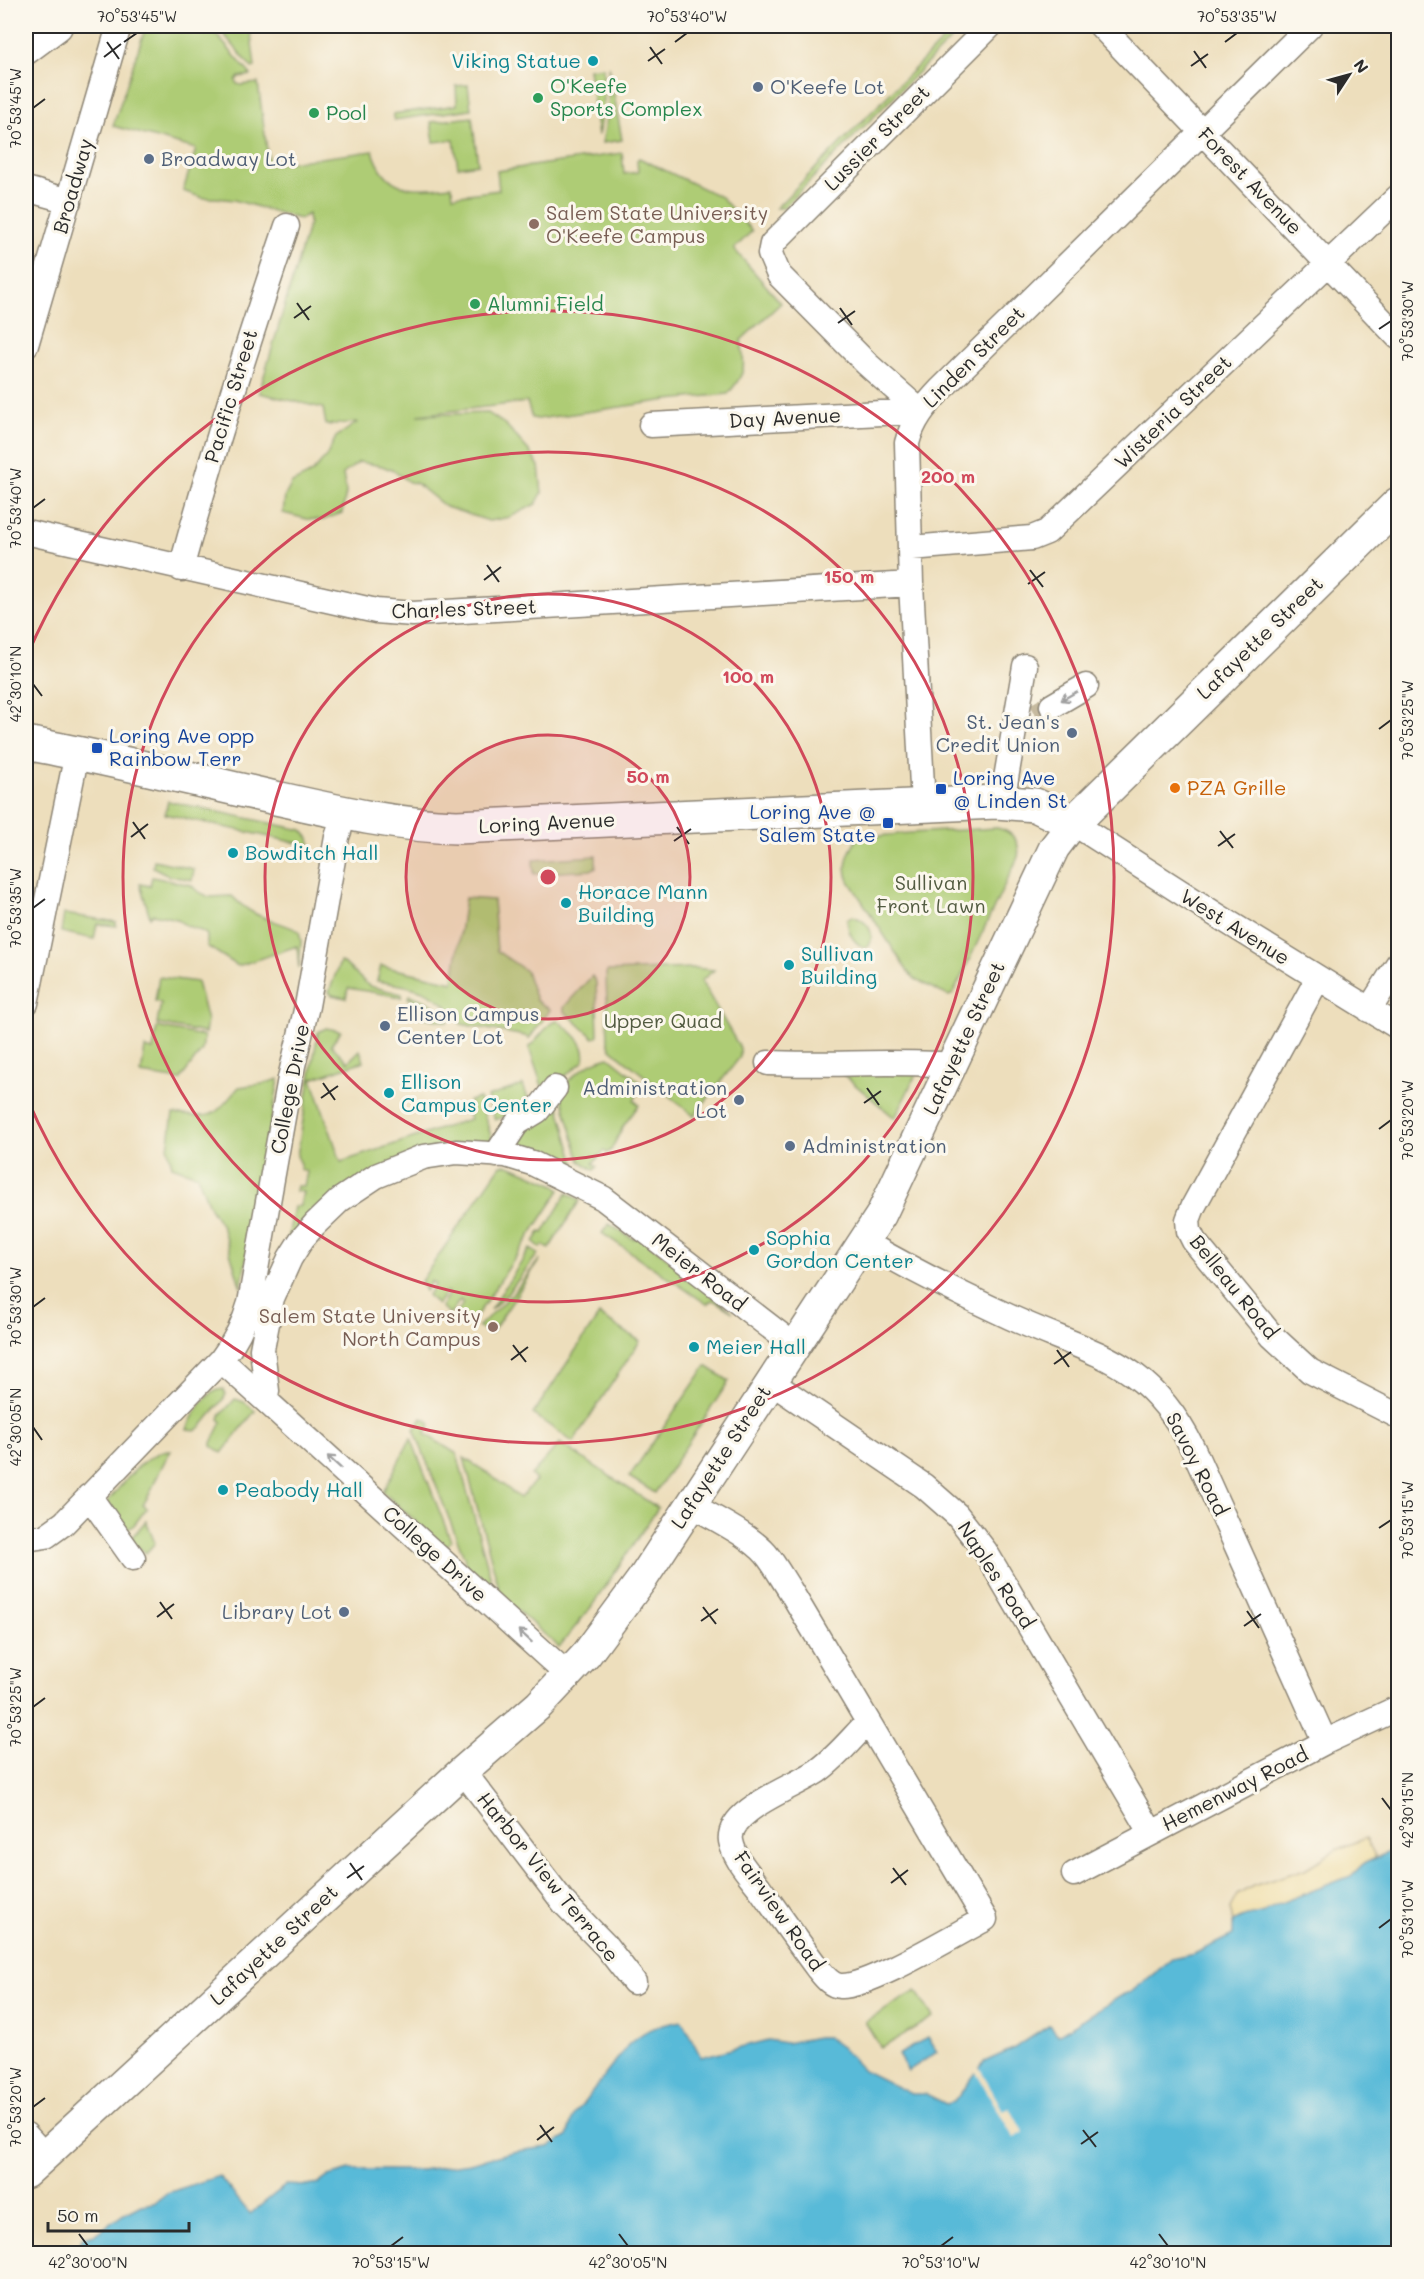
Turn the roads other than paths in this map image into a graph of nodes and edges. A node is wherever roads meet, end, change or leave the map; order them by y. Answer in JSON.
{"nodes":[{"id":1,"x":57,"y":26,"type":"edge"},
{"id":2,"x":119,"y":26,"type":"edge"},
{"id":3,"x":990,"y":26,"type":"edge"},
{"id":4,"x":1101,"y":26,"type":"edge"},
{"id":5,"x":1310,"y":26,"type":"edge"},
{"id":6,"x":26,"y":48,"type":"edge"},
{"id":7,"x":1201,"y":131,"type":"junction"},
{"id":8,"x":26,"y":189,"type":"edge"},
{"id":9,"x":1398,"y":197,"type":"edge"},
{"id":10,"x":69,"y":201,"type":"junction"},
{"id":11,"x":287,"y":226,"type":"dead end"},
{"id":12,"x":1329,"y":263,"type":"junction"},
{"id":13,"x":1398,"y":337,"type":"edge"},
{"id":14,"x":26,"y":345,"type":"edge"},
{"id":15,"x":920,"y":411,"type":"junction"},
{"id":16,"x":651,"y":425,"type":"dead end"},
{"id":17,"x":1398,"y":504,"type":"edge"},
{"id":18,"x":26,"y":532,"type":"edge"},
{"id":19,"x":910,"y":548,"type":"junction"},
{"id":20,"x":181,"y":569,"type":"junction"},
{"id":21,"x":911,"y":584,"type":"junction"},
{"id":22,"x":1025,"y":666,"type":"dead end"},
{"id":23,"x":1086,"y":686,"type":"dead end"},
{"id":24,"x":1014,"y":728,"type":"junction"},
{"id":25,"x":26,"y":743,"type":"edge"},
{"id":26,"x":77,"y":753,"type":"junction"},
{"id":27,"x":1002,"y":802,"type":"junction"},
{"id":28,"x":922,"y":804,"type":"junction"},
{"id":29,"x":345,"y":813,"type":"junction"},
{"id":30,"x":1073,"y":823,"type":"junction"},
{"id":31,"x":1398,"y":964,"type":"edge"},
{"id":32,"x":1317,"y":978,"type":"junction"},
{"id":33,"x":26,"y":1003,"type":"edge"},
{"id":34,"x":1369,"y":1010,"type":"junction"},
{"id":35,"x":1398,"y":1028,"type":"edge"},
{"id":36,"x":768,"y":1062,"type":"dead end"},
{"id":37,"x":951,"y":1065,"type":"junction"},
{"id":38,"x":555,"y":1088,"type":"dead end"},
{"id":39,"x":496,"y":1155,"type":"junction"},
{"id":40,"x":864,"y":1242,"type":"junction"},
{"id":41,"x":795,"y":1346,"type":"junction"},
{"id":42,"x":221,"y":1360,"type":"junction"},
{"id":43,"x":771,"y":1382,"type":"junction"},
{"id":44,"x":267,"y":1391,"type":"dead end"},
{"id":45,"x":1398,"y":1416,"type":"edge"},
{"id":46,"x":89,"y":1496,"type":"junction"},
{"id":47,"x":690,"y":1504,"type":"junction"},
{"id":48,"x":26,"y":1539,"type":"edge"},
{"id":49,"x":133,"y":1558,"type":"dead end"},
{"id":50,"x":568,"y":1675,"type":"junction"},
{"id":51,"x":1398,"y":1708,"type":"edge"},
{"id":52,"x":868,"y":1722,"type":"junction"},
{"id":53,"x":1325,"y":1742,"type":"junction"},
{"id":54,"x":463,"y":1771,"type":"junction"},
{"id":55,"x":1151,"y":1832,"type":"junction"},
{"id":56,"x":1074,"y":1874,"type":"dead end"},
{"id":57,"x":634,"y":1982,"type":"dead end"},
{"id":58,"x":32,"y":2154,"type":"edge"}],
"edges":[{"from":1,"to":6,"type":"main road"},
{"from":2,"to":10,"type":"street","name":"Broadway"},
{"from":3,"to":15,"type":"street","name":"Lussier Street"},
{"from":4,"to":7,"type":"street","name":"Forest Avenue"},
{"from":5,"to":7,"type":"street","name":"Linden Street"},
{"from":7,"to":12,"type":"street","name":"Forest Avenue"},
{"from":7,"to":15,"type":"street","name":"Linden Street"},
{"from":8,"to":10,"type":"street"},
{"from":9,"to":12,"type":"street","name":"Wisteria Street"},
{"from":10,"to":14,"type":"street","name":"Broadway"},
{"from":11,"to":20,"type":"street","name":"Pacific Street"},
{"from":12,"to":13,"type":"street","name":"Forest Avenue"},
{"from":12,"to":19,"type":"street","name":"Wisteria Street"},
{"from":15,"to":16,"type":"street","name":"Day Avenue"},
{"from":15,"to":19,"type":"street","name":"Linden Street"},
{"from":17,"to":30,"type":"highway","name":"Lafayette Street"},
{"from":18,"to":20,"type":"street","name":"Charles Street"},
{"from":19,"to":21,"type":"street","name":"Linden Street"},
{"from":20,"to":21,"type":"street","name":"Charles Street"},
{"from":21,"to":28,"type":"street","name":"Linden Street"},
{"from":22,"to":24,"type":"street"},
{"from":23,"to":24,"type":"street","one_way":true},
{"from":24,"to":27,"type":"street"},
{"from":25,"to":26,"type":"highway","name":"Loring Avenue"},
{"from":26,"to":29,"type":"highway","name":"Loring Avenue"},
{"from":26,"to":33,"type":"street"},
{"from":27,"to":28,"type":"highway","name":"Loring Avenue"},
{"from":27,"to":30,"type":"highway","name":"Loring Avenue"},
{"from":28,"to":29,"type":"highway","name":"Loring Avenue"},
{"from":29,"to":42,"type":"street","name":"College Drive"},
{"from":30,"to":32,"type":"street","name":"West Avenue"},
{"from":30,"to":37,"type":"main road","name":"Lafayette Street"},
{"from":31,"to":34,"type":"street"},
{"from":32,"to":34,"type":"street","name":"West Avenue"},
{"from":32,"to":45,"type":"street","name":"Belleau Road"},
{"from":34,"to":35,"type":"street","name":"West Avenue"},
{"from":36,"to":37,"type":"street"},
{"from":37,"to":40,"type":"main road","name":"Lafayette Street"},
{"from":38,"to":39,"type":"street"},
{"from":39,"to":41,"type":"street","name":"Meier Road"},
{"from":39,"to":44,"type":"street","name":"Meier Road"},
{"from":40,"to":41,"type":"main road","name":"Lafayette Street"},
{"from":40,"to":53,"type":"street","name":"Savoy Road"},
{"from":41,"to":43,"type":"main road","name":"Lafayette Street"},
{"from":42,"to":46,"type":"street","name":"College Drive"},
{"from":50,"to":42,"type":"street","name":"College Drive","one_way":true},
{"from":43,"to":47,"type":"main road","name":"Lafayette Street"},
{"from":43,"to":55,"type":"street","name":"Naples Road"},
{"from":46,"to":48,"type":"street","name":"College Drive"},
{"from":46,"to":49,"type":"street"},
{"from":47,"to":50,"type":"main road","name":"Lafayette Street"},
{"from":47,"to":52,"type":"street","name":"Fairview Road"},
{"from":50,"to":54,"type":"main road","name":"Lafayette Street"},
{"from":51,"to":53,"type":"street","name":"Hemenway Road"},
{"from":52,"to":52,"type":"street","name":"Fairview Road"},
{"from":53,"to":55,"type":"street","name":"Hemenway Road"},
{"from":54,"to":57,"type":"street","name":"Harbor View Terrace"},
{"from":54,"to":58,"type":"main road","name":"Lafayette Street"},
{"from":55,"to":56,"type":"street","name":"Hemenway Road"}]}
